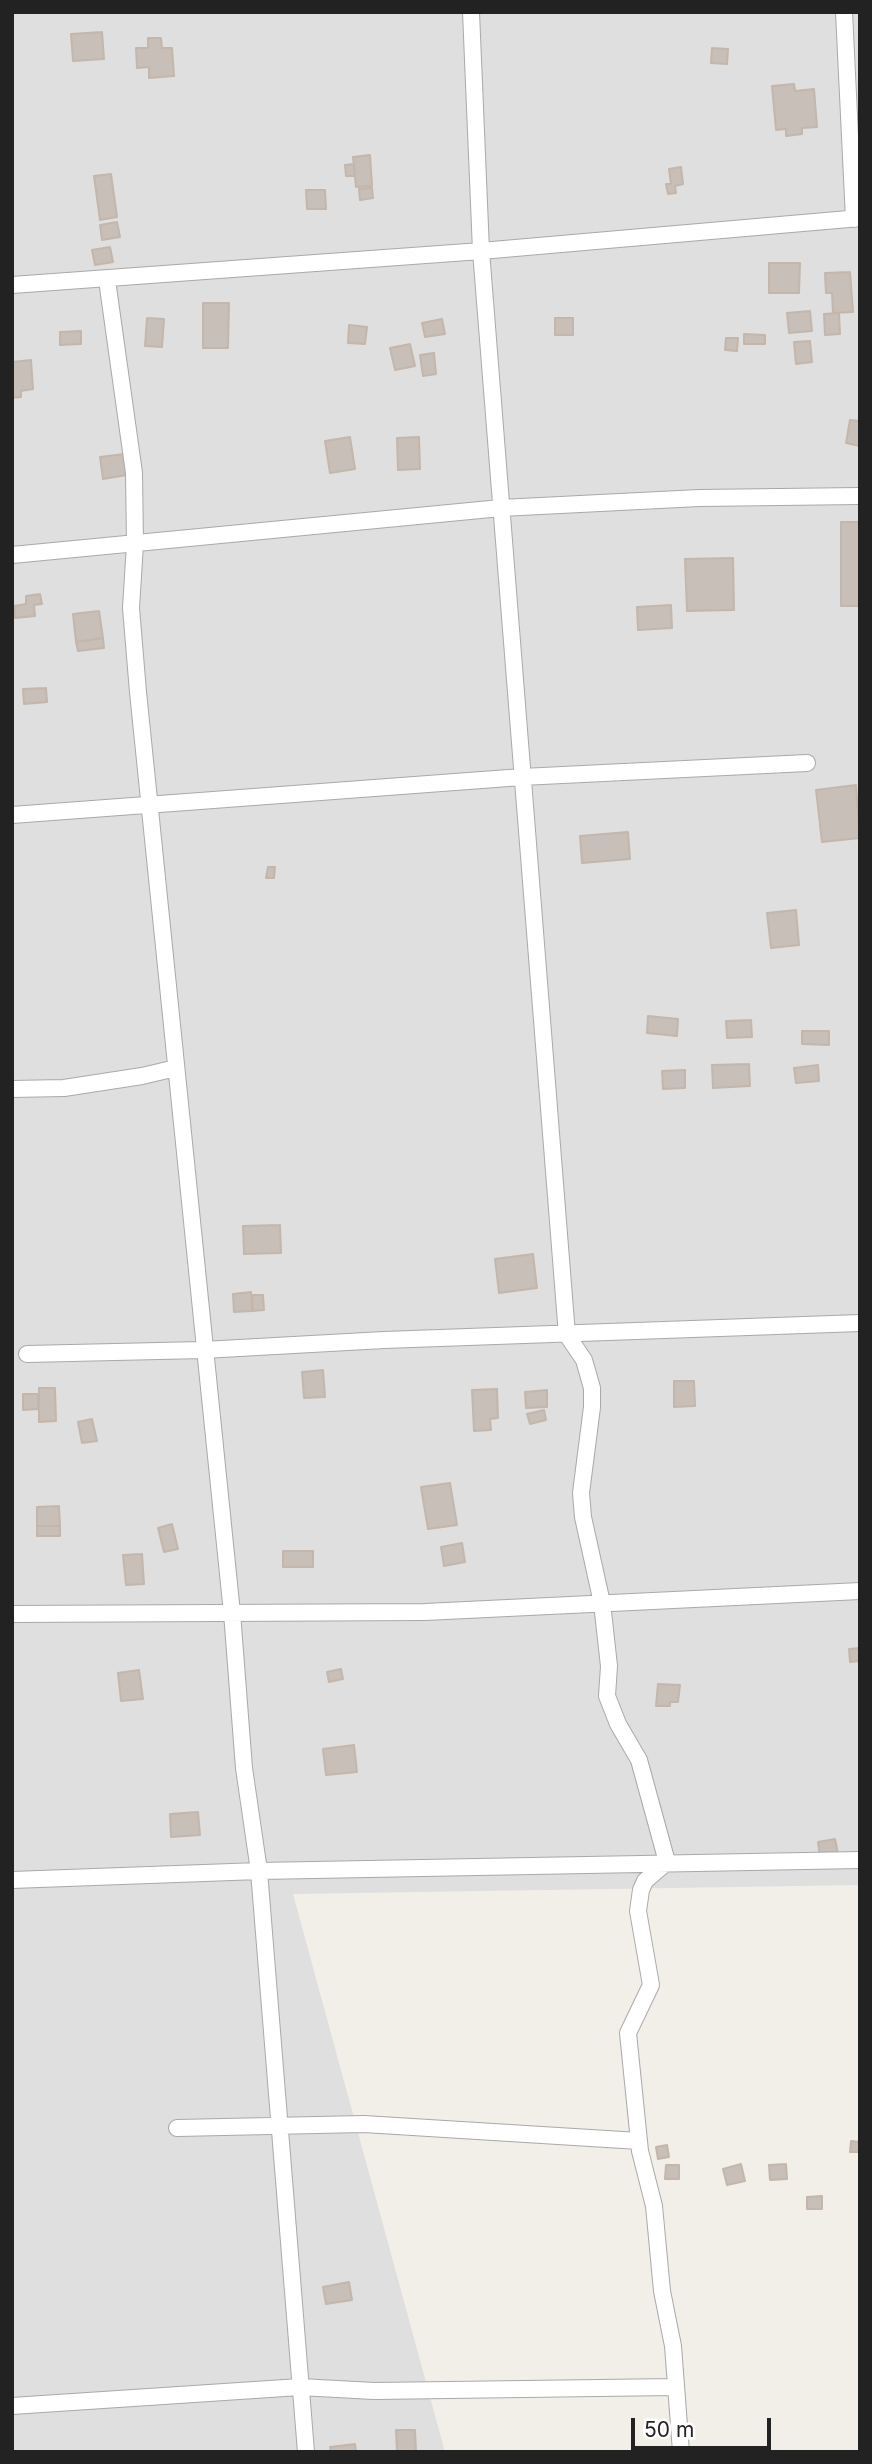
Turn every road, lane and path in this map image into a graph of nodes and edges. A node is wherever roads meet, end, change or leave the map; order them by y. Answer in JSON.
{"nodes":[{"id":1,"x":471,"y":12,"type":"edge"},
{"id":2,"x":844,"y":12,"type":"edge"},
{"id":3,"x":857,"y":218,"type":"edge"},
{"id":4,"x":481,"y":251,"type":"junction"},
{"id":5,"x":107,"y":279,"type":"junction"},
{"id":6,"x":12,"y":285,"type":"edge"},
{"id":7,"x":860,"y":496,"type":"edge"},
{"id":8,"x":502,"y":508,"type":"junction"},
{"id":9,"x":135,"y":544,"type":"junction"},
{"id":10,"x":12,"y":555,"type":"edge"},
{"id":11,"x":807,"y":763,"type":"dead end"},
{"id":12,"x":522,"y":777,"type":"junction"},
{"id":13,"x":149,"y":806,"type":"junction"},
{"id":14,"x":12,"y":816,"type":"edge"},
{"id":15,"x":176,"y":1068,"type":"junction"},
{"id":16,"x":12,"y":1089,"type":"edge"},
{"id":17,"x":860,"y":1323,"type":"edge"},
{"id":18,"x":567,"y":1335,"type":"junction"},
{"id":19,"x":203,"y":1350,"type":"junction"},
{"id":20,"x":27,"y":1354,"type":"dead end"},
{"id":21,"x":860,"y":1591,"type":"edge"},
{"id":22,"x":602,"y":1603,"type":"junction"},
{"id":23,"x":12,"y":1614,"type":"edge"},
{"id":24,"x":232,"y":1614,"type":"junction"},
{"id":25,"x":860,"y":1860,"type":"edge"},
{"id":26,"x":667,"y":1862,"type":"junction"},
{"id":27,"x":259,"y":1871,"type":"junction"},
{"id":28,"x":12,"y":1880,"type":"edge"},
{"id":29,"x":279,"y":2124,"type":"junction"},
{"id":30,"x":177,"y":2128,"type":"dead end"},
{"id":31,"x":639,"y":2141,"type":"junction"},
{"id":32,"x":674,"y":2387,"type":"junction"},
{"id":33,"x":300,"y":2388,"type":"junction"},
{"id":34,"x":12,"y":2406,"type":"edge"},
{"id":35,"x":306,"y":2452,"type":"edge"},
{"id":36,"x":681,"y":2452,"type":"edge"}],
"edges":[{"from":1,"to":4,"type":"street"},
{"from":2,"to":3,"type":"street"},
{"from":3,"to":4,"type":"street"},
{"from":4,"to":5,"type":"street"},
{"from":4,"to":8,"type":"street"},
{"from":5,"to":6,"type":"street"},
{"from":5,"to":9,"type":"street"},
{"from":7,"to":8,"type":"street"},
{"from":8,"to":9,"type":"street"},
{"from":8,"to":12,"type":"street"},
{"from":9,"to":10,"type":"street"},
{"from":9,"to":13,"type":"street"},
{"from":11,"to":12,"type":"street"},
{"from":12,"to":13,"type":"street"},
{"from":12,"to":18,"type":"street"},
{"from":13,"to":14,"type":"street"},
{"from":13,"to":15,"type":"street"},
{"from":15,"to":16,"type":"street"},
{"from":15,"to":19,"type":"street"},
{"from":17,"to":18,"type":"street"},
{"from":18,"to":19,"type":"street"},
{"from":18,"to":22,"type":"street"},
{"from":19,"to":20,"type":"street"},
{"from":19,"to":24,"type":"street"},
{"from":21,"to":22,"type":"street"},
{"from":22,"to":24,"type":"street"},
{"from":22,"to":26,"type":"street"},
{"from":23,"to":24,"type":"street"},
{"from":24,"to":27,"type":"street"},
{"from":25,"to":26,"type":"street"},
{"from":26,"to":27,"type":"street"},
{"from":26,"to":31,"type":"street"},
{"from":27,"to":28,"type":"street"},
{"from":27,"to":29,"type":"street"},
{"from":29,"to":30,"type":"street"},
{"from":29,"to":31,"type":"street"},
{"from":29,"to":33,"type":"street"},
{"from":31,"to":32,"type":"street"},
{"from":32,"to":33,"type":"street"},
{"from":32,"to":36,"type":"street"},
{"from":33,"to":34,"type":"street"},
{"from":33,"to":35,"type":"street"}]}
